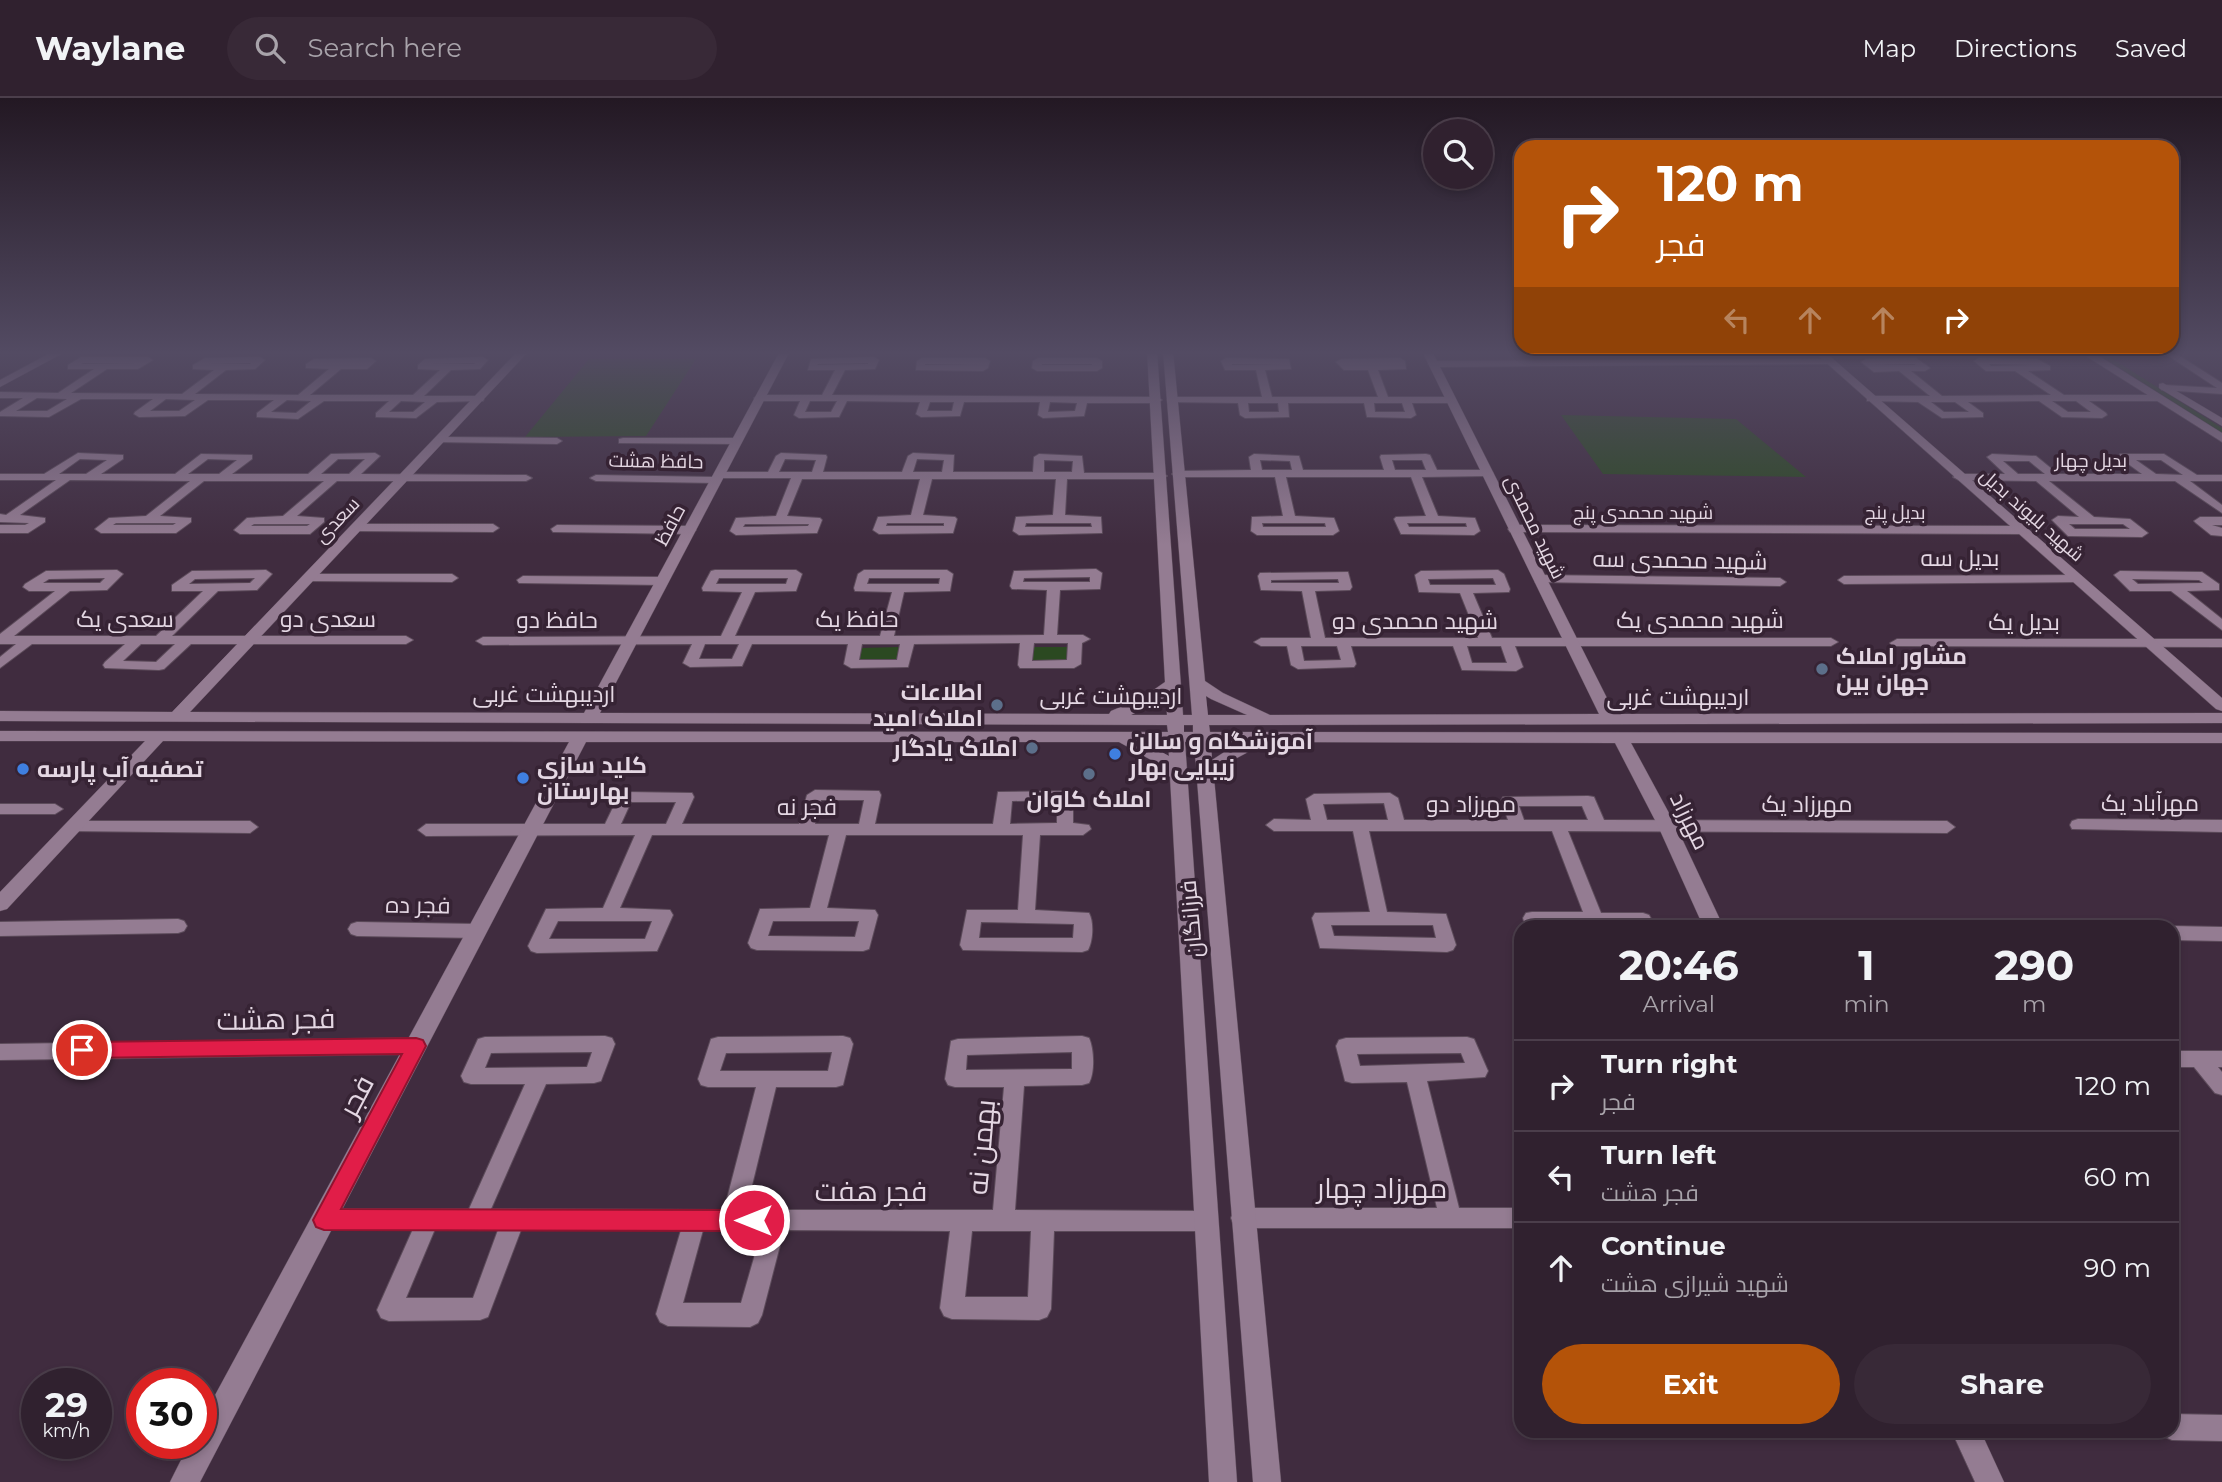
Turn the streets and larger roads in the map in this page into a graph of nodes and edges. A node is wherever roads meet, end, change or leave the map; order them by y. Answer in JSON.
{"nodes":[{"id":1,"x":463,"y":416,"type":"edge"},
{"id":2,"x":750,"y":416,"type":"edge"},
{"id":3,"x":1165,"y":416,"type":"edge"},
{"id":4,"x":1458,"y":416,"type":"edge"},
{"id":5,"x":1890,"y":416,"type":"edge"},
{"id":6,"x":2192,"y":416,"type":"edge"},
{"id":7,"x":2222,"y":438,"type":"edge"},
{"id":8,"x":439,"y":440,"type":"junction"},
{"id":9,"x":557,"y":441,"type":"dead end"},
{"id":10,"x":623,"y":441,"type":"dead end"},
{"id":11,"x":737,"y":441,"type":"junction"},
{"id":12,"x":1391,"y":473,"type":"junction"},
{"id":13,"x":1415,"y":473,"type":"junction"},
{"id":14,"x":1433,"y":473,"type":"junction"},
{"id":15,"x":1486,"y":473,"type":"junction"},
{"id":16,"x":1257,"y":474,"type":"junction"},
{"id":17,"x":1280,"y":474,"type":"junction"},
{"id":18,"x":1298,"y":474,"type":"junction"},
{"id":19,"x":772,"y":475,"type":"junction"},
{"id":20,"x":798,"y":475,"type":"junction"},
{"id":21,"x":816,"y":475,"type":"junction"},
{"id":22,"x":907,"y":475,"type":"junction"},
{"id":23,"x":927,"y":475,"type":"junction"},
{"id":24,"x":947,"y":475,"type":"junction"},
{"id":25,"x":1170,"y":475,"type":"junction"},
{"id":26,"x":203,"y":476,"type":"junction"},
{"id":27,"x":223,"y":476,"type":"junction"},
{"id":28,"x":312,"y":476,"type":"junction"},
{"id":29,"x":336,"y":476,"type":"junction"},
{"id":30,"x":353,"y":476,"type":"junction"},
{"id":31,"x":406,"y":476,"type":"junction"},
{"id":32,"x":1038,"y":476,"type":"junction"},
{"id":33,"x":1062,"y":476,"type":"junction"},
{"id":34,"x":1078,"y":476,"type":"junction"},
{"id":35,"x":0,"y":477,"type":"edge"},
{"id":36,"x":47,"y":477,"type":"junction"},
{"id":37,"x":68,"y":477,"type":"junction"},
{"id":38,"x":89,"y":477,"type":"junction"},
{"id":39,"x":178,"y":477,"type":"junction"},
{"id":40,"x":718,"y":477,"type":"junction"},
{"id":41,"x":1959,"y":477,"type":"junction"},
{"id":42,"x":2015,"y":477,"type":"junction"},
{"id":43,"x":2038,"y":477,"type":"junction"},
{"id":44,"x":526,"y":478,"type":"dead end"},
{"id":45,"x":596,"y":478,"type":"dead end"},
{"id":46,"x":2056,"y":478,"type":"junction"},
{"id":47,"x":2154,"y":478,"type":"junction"},
{"id":48,"x":2178,"y":478,"type":"junction"},
{"id":49,"x":2195,"y":478,"type":"junction"},
{"id":50,"x":2222,"y":478,"type":"edge"},
{"id":51,"x":2222,"y":510,"type":"edge"},
{"id":52,"x":5,"y":518,"type":"edge"},
{"id":53,"x":916,"y":519,"type":"junction"},
{"id":54,"x":1059,"y":519,"type":"junction"},
{"id":55,"x":1290,"y":519,"type":"junction"},
{"id":56,"x":149,"y":520,"type":"junction"},
{"id":57,"x":286,"y":520,"type":"junction"},
{"id":58,"x":779,"y":520,"type":"junction"},
{"id":59,"x":1434,"y":520,"type":"junction"},
{"id":60,"x":2091,"y":520,"type":"junction"},
{"id":61,"x":2222,"y":521,"type":"edge"},
{"id":62,"x":356,"y":528,"type":"junction"},
{"id":63,"x":493,"y":528,"type":"dead end"},
{"id":64,"x":557,"y":528,"type":"dead end"},
{"id":65,"x":1514,"y":529,"type":"junction"},
{"id":66,"x":0,"y":530,"type":"edge"},
{"id":67,"x":690,"y":530,"type":"junction"},
{"id":68,"x":1771,"y":530,"type":"joint"},
{"id":69,"x":2020,"y":530,"type":"junction"},
{"id":70,"x":2222,"y":532,"type":"edge"},
{"id":71,"x":308,"y":578,"type":"junction"},
{"id":72,"x":452,"y":578,"type":"dead end"},
{"id":73,"x":1539,"y":579,"type":"junction"},
{"id":74,"x":2076,"y":579,"type":"junction"},
{"id":75,"x":523,"y":580,"type":"dead end"},
{"id":76,"x":1844,"y":580,"type":"dead end"},
{"id":77,"x":662,"y":581,"type":"junction"},
{"id":78,"x":1780,"y":582,"type":"dead end"},
{"id":79,"x":1054,"y":586,"type":"junction"},
{"id":80,"x":215,"y":587,"type":"junction"},
{"id":81,"x":66,"y":588,"type":"junction"},
{"id":82,"x":750,"y":588,"type":"junction"},
{"id":83,"x":899,"y":588,"type":"junction"},
{"id":84,"x":1308,"y":588,"type":"junction"},
{"id":85,"x":1465,"y":589,"type":"junction"},
{"id":86,"x":2176,"y":589,"type":"junction"},
{"id":87,"x":2222,"y":625,"type":"edge"},
{"id":88,"x":1051,"y":639,"type":"junction"},
{"id":89,"x":1,"y":640,"type":"edge"},
{"id":90,"x":29,"y":640,"type":"junction"},
{"id":91,"x":138,"y":640,"type":"junction"},
{"id":92,"x":160,"y":640,"type":"junction"},
{"id":93,"x":188,"y":640,"type":"junction"},
{"id":94,"x":250,"y":640,"type":"junction"},
{"id":95,"x":406,"y":640,"type":"dead end"},
{"id":96,"x":856,"y":640,"type":"junction"},
{"id":97,"x":886,"y":640,"type":"junction"},
{"id":98,"x":908,"y":640,"type":"junction"},
{"id":99,"x":1027,"y":640,"type":"junction"},
{"id":100,"x":484,"y":641,"type":"dead end"},
{"id":101,"x":630,"y":641,"type":"junction"},
{"id":102,"x":700,"y":641,"type":"junction"},
{"id":103,"x":726,"y":641,"type":"junction"},
{"id":104,"x":747,"y":641,"type":"junction"},
{"id":105,"x":1458,"y":641,"type":"junction"},
{"id":106,"x":1486,"y":641,"type":"junction"},
{"id":107,"x":1506,"y":641,"type":"junction"},
{"id":108,"x":1569,"y":641,"type":"junction"},
{"id":109,"x":1261,"y":642,"type":"dead end"},
{"id":110,"x":1293,"y":642,"type":"junction"},
{"id":111,"x":1319,"y":642,"type":"junction"},
{"id":112,"x":1343,"y":642,"type":"junction"},
{"id":113,"x":1831,"y":642,"type":"dead end"},
{"id":114,"x":1897,"y":643,"type":"dead end"},
{"id":115,"x":2151,"y":643,"type":"junction"},
{"id":116,"x":2220,"y":644,"type":"edge"},
{"id":117,"x":0,"y":664,"type":"edge"},
{"id":118,"x":1174,"y":682,"type":"junction"},
{"id":119,"x":1196,"y":682,"type":"junction"},
{"id":120,"x":2222,"y":706,"type":"edge"},
{"id":121,"x":178,"y":715,"type":"junction"},
{"id":122,"x":0,"y":716,"type":"edge"},
{"id":123,"x":2222,"y":718,"type":"edge"},
{"id":124,"x":1101,"y":719,"type":"junction"},
{"id":125,"x":1609,"y":719,"type":"junction"},
{"id":126,"x":1922,"y":719,"type":"junction"},
{"id":127,"x":585,"y":727,"type":"junction"},
{"id":128,"x":1177,"y":728,"type":"junction"},
{"id":129,"x":1200,"y":728,"type":"junction"},
{"id":130,"x":1273,"y":729,"type":"junction"},
{"id":131,"x":0,"y":736,"type":"edge"},
{"id":132,"x":159,"y":736,"type":"junction"},
{"id":133,"x":1117,"y":737,"type":"junction"},
{"id":134,"x":1620,"y":737,"type":"junction"},
{"id":135,"x":1938,"y":737,"type":"junction"},
{"id":136,"x":2222,"y":738,"type":"edge"},
{"id":137,"x":1180,"y":778,"type":"junction"},
{"id":138,"x":1204,"y":779,"type":"junction"},
{"id":139,"x":0,"y":809,"type":"edge"},
{"id":140,"x":55,"y":810,"type":"dead end"},
{"id":141,"x":1274,"y":825,"type":"dead end"},
{"id":142,"x":2078,"y":825,"type":"dead end"},
{"id":143,"x":1321,"y":826,"type":"junction"},
{"id":144,"x":1360,"y":826,"type":"junction"},
{"id":145,"x":1398,"y":826,"type":"junction"},
{"id":146,"x":1667,"y":826,"type":"junction"},
{"id":147,"x":2222,"y":826,"type":"edge"},
{"id":148,"x":73,"y":827,"type":"junction"},
{"id":149,"x":250,"y":827,"type":"dead end"},
{"id":150,"x":1518,"y":827,"type":"junction"},
{"id":151,"x":1558,"y":827,"type":"junction"},
{"id":152,"x":1599,"y":827,"type":"junction"},
{"id":153,"x":1947,"y":827,"type":"dead end"},
{"id":154,"x":1065,"y":829,"type":"junction"},
{"id":155,"x":1083,"y":829,"type":"dead end"},
{"id":156,"x":426,"y":830,"type":"dead end"},
{"id":157,"x":671,"y":830,"type":"junction"},
{"id":158,"x":805,"y":830,"type":"junction"},
{"id":159,"x":839,"y":830,"type":"junction"},
{"id":160,"x":866,"y":830,"type":"junction"},
{"id":161,"x":1001,"y":830,"type":"junction"},
{"id":162,"x":1032,"y":830,"type":"junction"},
{"id":163,"x":530,"y":831,"type":"junction"},
{"id":164,"x":610,"y":831,"type":"junction"},
{"id":165,"x":646,"y":831,"type":"junction"},
{"id":166,"x":0,"y":904,"type":"edge"},
{"id":167,"x":609,"y":914,"type":"junction"},
{"id":168,"x":817,"y":914,"type":"junction"},
{"id":169,"x":1026,"y":915,"type":"junction"},
{"id":170,"x":1381,"y":918,"type":"junction"},
{"id":171,"x":1594,"y":918,"type":"junction"},
{"id":172,"x":1533,"y":920,"type":"edge"},
{"id":173,"x":1643,"y":920,"type":"edge"},
{"id":174,"x":1710,"y":920,"type":"edge"},
{"id":175,"x":178,"y":926,"type":"dead end"},
{"id":176,"x":0,"y":929,"type":"edge"},
{"id":177,"x":357,"y":929,"type":"dead end"},
{"id":178,"x":477,"y":931,"type":"junction"},
{"id":179,"x":2179,"y":933,"type":"edge"},
{"id":180,"x":2222,"y":934,"type":"edge"},
{"id":181,"x":416,"y":1046,"type":"junction"},
{"id":182,"x":0,"y":1052,"type":"edge"},
{"id":183,"x":2179,"y":1059,"type":"edge"},
{"id":184,"x":2199,"y":1059,"type":"junction"},
{"id":185,"x":2222,"y":1059,"type":"edge"},
{"id":186,"x":1415,"y":1074,"type":"junction"},
{"id":187,"x":538,"y":1076,"type":"junction"},
{"id":188,"x":1015,"y":1078,"type":"junction"},
{"id":189,"x":768,"y":1079,"type":"junction"},
{"id":190,"x":2222,"y":1087,"type":"edge"},
{"id":191,"x":1242,"y":1218,"type":"junction"},
{"id":192,"x":1451,"y":1218,"type":"junction"},
{"id":193,"x":1514,"y":1218,"type":"edge"},
{"id":194,"x":324,"y":1220,"type":"junction"},
{"id":195,"x":428,"y":1220,"type":"junction"},
{"id":196,"x":475,"y":1220,"type":"junction"},
{"id":197,"x":513,"y":1220,"type":"junction"},
{"id":198,"x":695,"y":1220,"type":"junction"},
{"id":199,"x":732,"y":1220,"type":"junction"},
{"id":200,"x":776,"y":1220,"type":"junction"},
{"id":201,"x":1003,"y":1220,"type":"junction"},
{"id":202,"x":962,"y":1221,"type":"junction"},
{"id":203,"x":1043,"y":1221,"type":"junction"},
{"id":204,"x":1207,"y":1221,"type":"junction"},
{"id":205,"x":2179,"y":1427,"type":"edge"},
{"id":206,"x":2222,"y":1428,"type":"edge"},
{"id":207,"x":1969,"y":1438,"type":"edge"},
{"id":208,"x":184,"y":1482,"type":"edge"},
{"id":209,"x":1223,"y":1482,"type":"edge"},
{"id":210,"x":1267,"y":1482,"type":"edge"},
{"id":211,"x":1990,"y":1482,"type":"edge"}],
"edges":[{"from":1,"to":8,"type":"street","name":"سعدی"},
{"from":2,"to":11,"type":"street","name":"حافظ"},
{"from":3,"to":25,"type":"street","name":"فرزانگان"},
{"from":4,"to":15,"type":"street","name":"شهید محمدی"},
{"from":5,"to":41,"type":"street","name":"شهید بلیوند بدیل"},
{"from":6,"to":7,"type":"street"},
{"from":8,"to":9,"type":"street"},
{"from":8,"to":31,"type":"street","name":"سعدی"},
{"from":10,"to":11,"type":"street"},
{"from":11,"to":40,"type":"street","name":"حافظ"},
{"from":12,"to":13,"type":"street","name":"حافظ هشت"},
{"from":12,"to":14,"type":"street"},
{"from":12,"to":18,"type":"street","name":"حافظ هشت"},
{"from":13,"to":14,"type":"street","name":"حافظ هشت"},
{"from":13,"to":59,"type":"street"},
{"from":14,"to":15,"type":"street","name":"حافظ هشت"},
{"from":15,"to":65,"type":"street","name":"شهید محمدی"},
{"from":16,"to":17,"type":"street","name":"حافظ هشت"},
{"from":16,"to":18,"type":"street"},
{"from":16,"to":25,"type":"street","name":"حافظ هشت"},
{"from":17,"to":18,"type":"street","name":"حافظ هشت"},
{"from":17,"to":55,"type":"street"},
{"from":19,"to":20,"type":"street","name":"حافظ هشت"},
{"from":19,"to":21,"type":"street"},
{"from":19,"to":40,"type":"street","name":"حافظ هشت"},
{"from":20,"to":21,"type":"street","name":"حافظ هشت"},
{"from":20,"to":58,"type":"street"},
{"from":21,"to":22,"type":"street","name":"حافظ هشت"},
{"from":22,"to":23,"type":"street","name":"حافظ هشت"},
{"from":22,"to":24,"type":"street"},
{"from":23,"to":24,"type":"street","name":"حافظ هشت"},
{"from":23,"to":53,"type":"street"},
{"from":24,"to":32,"type":"street","name":"حافظ هشت"},
{"from":25,"to":34,"type":"street","name":"حافظ هشت"},
{"from":25,"to":118,"type":"street","name":"فرزانگان"},
{"from":25,"to":119,"type":"street","name":"فرزانگان"},
{"from":26,"to":27,"type":"street"},
{"from":26,"to":39,"type":"street"},
{"from":26,"to":56,"type":"street"},
{"from":27,"to":28,"type":"street"},
{"from":27,"to":39,"type":"street"},
{"from":28,"to":29,"type":"street"},
{"from":28,"to":30,"type":"street"},
{"from":29,"to":30,"type":"street"},
{"from":29,"to":57,"type":"street"},
{"from":30,"to":31,"type":"street"},
{"from":31,"to":44,"type":"street"},
{"from":31,"to":62,"type":"street","name":"سعدی"},
{"from":32,"to":33,"type":"street","name":"حافظ هشت"},
{"from":32,"to":34,"type":"street"},
{"from":33,"to":34,"type":"street","name":"حافظ هشت"},
{"from":33,"to":54,"type":"street"},
{"from":35,"to":36,"type":"street"},
{"from":36,"to":37,"type":"street"},
{"from":36,"to":38,"type":"street"},
{"from":37,"to":38,"type":"street"},
{"from":37,"to":52,"type":"street"},
{"from":38,"to":39,"type":"street"},
{"from":40,"to":45,"type":"street","name":"حافظ هشت"},
{"from":40,"to":67,"type":"street","name":"حافظ"},
{"from":41,"to":42,"type":"street","name":"بدیل چهار"},
{"from":41,"to":69,"type":"street","name":"شهید بلیوند بدیل"},
{"from":42,"to":43,"type":"street","name":"بدیل چهار"},
{"from":42,"to":46,"type":"street"},
{"from":43,"to":46,"type":"street","name":"بدیل چهار"},
{"from":43,"to":60,"type":"street"},
{"from":46,"to":47,"type":"street","name":"بدیل چهار"},
{"from":47,"to":48,"type":"street","name":"بدیل چهار"},
{"from":47,"to":49,"type":"street"},
{"from":48,"to":49,"type":"street","name":"بدیل چهار"},
{"from":48,"to":51,"type":"street"},
{"from":49,"to":50,"type":"street","name":"بدیل چهار"},
{"from":52,"to":66,"type":"street"},
{"from":53,"to":53,"type":"street"},
{"from":54,"to":54,"type":"street"},
{"from":55,"to":55,"type":"street"},
{"from":56,"to":56,"type":"street"},
{"from":57,"to":57,"type":"street"},
{"from":58,"to":58,"type":"street"},
{"from":59,"to":59,"type":"street"},
{"from":60,"to":60,"type":"street"},
{"from":61,"to":70,"type":"street"},
{"from":62,"to":63,"type":"street"},
{"from":62,"to":71,"type":"street","name":"سعدی"},
{"from":64,"to":67,"type":"street"},
{"from":65,"to":68,"type":"street","name":"شهید محمدی پنج"},
{"from":65,"to":73,"type":"street","name":"شهید محمدی"},
{"from":67,"to":77,"type":"street","name":"حافظ"},
{"from":68,"to":69,"type":"street","name":"بدیل پنج"},
{"from":69,"to":74,"type":"street","name":"شهید بلیوند بدیل"},
{"from":71,"to":72,"type":"street"},
{"from":71,"to":94,"type":"street","name":"سعدی"},
{"from":73,"to":78,"type":"street","name":"شهید محمدی سه"},
{"from":73,"to":108,"type":"street","name":"شهید محمدی"},
{"from":74,"to":76,"type":"street","name":"بدیل سه"},
{"from":74,"to":115,"type":"street","name":"شهید بلیوند بدیل"},
{"from":75,"to":77,"type":"street"},
{"from":77,"to":101,"type":"street","name":"حافظ"},
{"from":79,"to":79,"type":"street"},
{"from":79,"to":88,"type":"street"},
{"from":80,"to":80,"type":"street"},
{"from":80,"to":92,"type":"street"},
{"from":81,"to":81,"type":"street"},
{"from":81,"to":89,"type":"street"},
{"from":82,"to":82,"type":"street"},
{"from":82,"to":103,"type":"street"},
{"from":83,"to":83,"type":"street"},
{"from":83,"to":97,"type":"street"},
{"from":84,"to":84,"type":"street"},
{"from":84,"to":111,"type":"street"},
{"from":85,"to":85,"type":"street"},
{"from":85,"to":106,"type":"street"},
{"from":86,"to":86,"type":"street"},
{"from":86,"to":87,"type":"street"},
{"from":88,"to":99,"type":"street","name":"حافظ یک"},
{"from":88,"to":99,"type":"street","name":"حافظ یک"},
{"from":89,"to":90,"type":"street","name":"سعدی یک"},
{"from":90,"to":91,"type":"street","name":"سعدی یک"},
{"from":90,"to":117,"type":"street"},
{"from":91,"to":92,"type":"street","name":"سعدی یک"},
{"from":91,"to":93,"type":"street"},
{"from":92,"to":93,"type":"street","name":"سعدی یک"},
{"from":93,"to":94,"type":"street","name":"سعدی یک"},
{"from":94,"to":95,"type":"street","name":"سعدی دو"},
{"from":94,"to":121,"type":"street","name":"سعدی"},
{"from":96,"to":97,"type":"street","name":"حافظ یک"},
{"from":96,"to":98,"type":"street"},
{"from":96,"to":104,"type":"street","name":"حافظ یک"},
{"from":97,"to":98,"type":"street","name":"حافظ یک"},
{"from":98,"to":99,"type":"street","name":"حافظ یک"},
{"from":100,"to":101,"type":"street","name":"حافظ دو"},
{"from":101,"to":102,"type":"street","name":"حافظ یک"},
{"from":101,"to":127,"type":"street","name":"حافظ"},
{"from":102,"to":103,"type":"street","name":"حافظ یک"},
{"from":102,"to":104,"type":"street"},
{"from":103,"to":104,"type":"street","name":"حافظ یک"},
{"from":105,"to":106,"type":"street","name":"شهید محمدی دو"},
{"from":105,"to":107,"type":"street"},
{"from":105,"to":112,"type":"street","name":"شهید محمدی دو"},
{"from":106,"to":107,"type":"street","name":"شهید محمدی دو"},
{"from":107,"to":108,"type":"street","name":"شهید محمدی دو"},
{"from":108,"to":113,"type":"street","name":"شهید محمدی یک"},
{"from":108,"to":125,"type":"street","name":"شهید محمدی"},
{"from":109,"to":110,"type":"street","name":"شهید محمدی دو"},
{"from":110,"to":111,"type":"street","name":"شهید محمدی دو"},
{"from":110,"to":112,"type":"street"},
{"from":111,"to":112,"type":"street","name":"شهید محمدی دو"},
{"from":114,"to":115,"type":"street","name":"بدیل یک"},
{"from":115,"to":116,"type":"street","name":"بدیل یک"},
{"from":115,"to":120,"type":"street","name":"شهید بلیوند بدیل"},
{"from":118,"to":124,"type":"street"},
{"from":118,"to":128,"type":"street","name":"فرزانگان"},
{"from":119,"to":129,"type":"street","name":"فرزانگان"},
{"from":119,"to":130,"type":"street"},
{"from":121,"to":122,"type":"street","name":"اردیبهشت غربی"},
{"from":121,"to":127,"type":"street","name":"اردیبهشت غربی"},
{"from":123,"to":126,"type":"street","name":"اردیبهشت غربی"},
{"from":124,"to":127,"type":"street","name":"اردیبهشت غربی"},
{"from":124,"to":128,"type":"street","name":"اردیبهشت غربی"},
{"from":125,"to":126,"type":"street","name":"اردیبهشت غربی"},
{"from":125,"to":130,"type":"street","name":"اردیبهشت غربی"},
{"from":126,"to":135,"type":"street"},
{"from":127,"to":132,"type":"street","name":"اردیبهشت غربی"},
{"from":127,"to":133,"type":"street","name":"اردیبهشت غربی"},
{"from":127,"to":163,"type":"street","name":"فجر"},
{"from":128,"to":129,"type":"street","name":"اردیبهشت غربی"},
{"from":128,"to":133,"type":"street","name":"اردیبهشت غربی"},
{"from":128,"to":137,"type":"street","name":"فرزانگان"},
{"from":129,"to":130,"type":"street","name":"اردیبهشت غربی"},
{"from":129,"to":138,"type":"street","name":"فرزانگان"},
{"from":130,"to":134,"type":"street","name":"اردیبهشت غربی"},
{"from":130,"to":138,"type":"street"},
{"from":131,"to":132,"type":"street","name":"اردیبهشت غربی"},
{"from":132,"to":148,"type":"street"},
{"from":133,"to":137,"type":"street"},
{"from":134,"to":135,"type":"street","name":"اردیبهشت غربی"},
{"from":134,"to":146,"type":"street","name":"مهرزاد"},
{"from":135,"to":136,"type":"street","name":"اردیبهشت غربی"},
{"from":137,"to":204,"type":"street","name":"فرزانگان"},
{"from":138,"to":191,"type":"street","name":"فرزانگان"},
{"from":139,"to":140,"type":"street"},
{"from":141,"to":143,"type":"street","name":"مهرزاد دو"},
{"from":142,"to":147,"type":"street","name":"مهرآباد یک"},
{"from":143,"to":144,"type":"street","name":"مهرزاد دو"},
{"from":143,"to":145,"type":"street"},
{"from":144,"to":145,"type":"street","name":"مهرزاد دو"},
{"from":144,"to":170,"type":"street"},
{"from":145,"to":150,"type":"street","name":"مهرزاد دو"},
{"from":146,"to":152,"type":"street","name":"مهرزاد دو"},
{"from":146,"to":153,"type":"street","name":"مهرزاد یک"},
{"from":146,"to":174,"type":"street","name":"مهرزاد"},
{"from":148,"to":149,"type":"street"},
{"from":148,"to":166,"type":"street"},
{"from":150,"to":151,"type":"street","name":"مهرزاد دو"},
{"from":150,"to":152,"type":"street"},
{"from":151,"to":152,"type":"street","name":"مهرزاد دو"},
{"from":151,"to":171,"type":"street"},
{"from":154,"to":155,"type":"street","name":"فجر نه"},
{"from":154,"to":161,"type":"street"},
{"from":154,"to":162,"type":"street","name":"فجر نه"},
{"from":156,"to":163,"type":"street","name":"فجر نه"},
{"from":157,"to":158,"type":"street","name":"فجر نه"},
{"from":157,"to":164,"type":"street"},
{"from":157,"to":165,"type":"street","name":"فجر نه"},
{"from":158,"to":159,"type":"street","name":"فجر نه"},
{"from":158,"to":160,"type":"street"},
{"from":159,"to":160,"type":"street","name":"فجر نه"},
{"from":159,"to":168,"type":"street"},
{"from":160,"to":161,"type":"street","name":"فجر نه"},
{"from":161,"to":162,"type":"street","name":"فجر نه"},
{"from":162,"to":169,"type":"street"},
{"from":163,"to":164,"type":"street","name":"فجر نه"},
{"from":163,"to":178,"type":"street","name":"فجر"},
{"from":164,"to":165,"type":"street","name":"فجر نه"},
{"from":165,"to":167,"type":"street"},
{"from":167,"to":167,"type":"street"},
{"from":168,"to":168,"type":"street"},
{"from":169,"to":169,"type":"street"},
{"from":170,"to":170,"type":"street"},
{"from":171,"to":172,"type":"street"},
{"from":171,"to":173,"type":"street"},
{"from":175,"to":176,"type":"street"},
{"from":177,"to":178,"type":"street","name":"فجر ده"},
{"from":178,"to":181,"type":"street","name":"فجر"},
{"from":179,"to":180,"type":"street"},
{"from":181,"to":182,"type":"street","name":"فجر هشت"},
{"from":181,"to":194,"type":"street","name":"فجر"},
{"from":183,"to":184,"type":"street"},
{"from":184,"to":185,"type":"street"},
{"from":184,"to":190,"type":"street"},
{"from":186,"to":186,"type":"street"},
{"from":186,"to":192,"type":"street"},
{"from":187,"to":187,"type":"street"},
{"from":187,"to":196,"type":"street"},
{"from":188,"to":188,"type":"street"},
{"from":188,"to":201,"type":"street","name":"بهمن نه"},
{"from":189,"to":189,"type":"street"},
{"from":189,"to":199,"type":"street"},
{"from":191,"to":192,"type":"street","name":"مهرزاد چهار"},
{"from":191,"to":210,"type":"street","name":"فرزانگان"},
{"from":192,"to":193,"type":"street","name":"مهرزاد چهار"},
{"from":194,"to":195,"type":"street","name":"فجر هفت"},
{"from":194,"to":208,"type":"street","name":"فجر"},
{"from":195,"to":196,"type":"street","name":"فجر هفت"},
{"from":195,"to":197,"type":"street"},
{"from":196,"to":197,"type":"street","name":"فجر هفت"},
{"from":197,"to":198,"type":"street","name":"فجر هفت"},
{"from":198,"to":199,"type":"street","name":"فجر هفت"},
{"from":198,"to":200,"type":"street"},
{"from":199,"to":200,"type":"street","name":"فجر هفت"},
{"from":200,"to":202,"type":"street","name":"فجر هفت"},
{"from":201,"to":202,"type":"street","name":"فجر هفت"},
{"from":201,"to":203,"type":"street","name":"فجر هفت"},
{"from":202,"to":203,"type":"street"},
{"from":203,"to":204,"type":"street","name":"فجر هفت"},
{"from":204,"to":209,"type":"street","name":"فرزانگان"},
{"from":205,"to":206,"type":"street"},
{"from":207,"to":211,"type":"street"}]}
